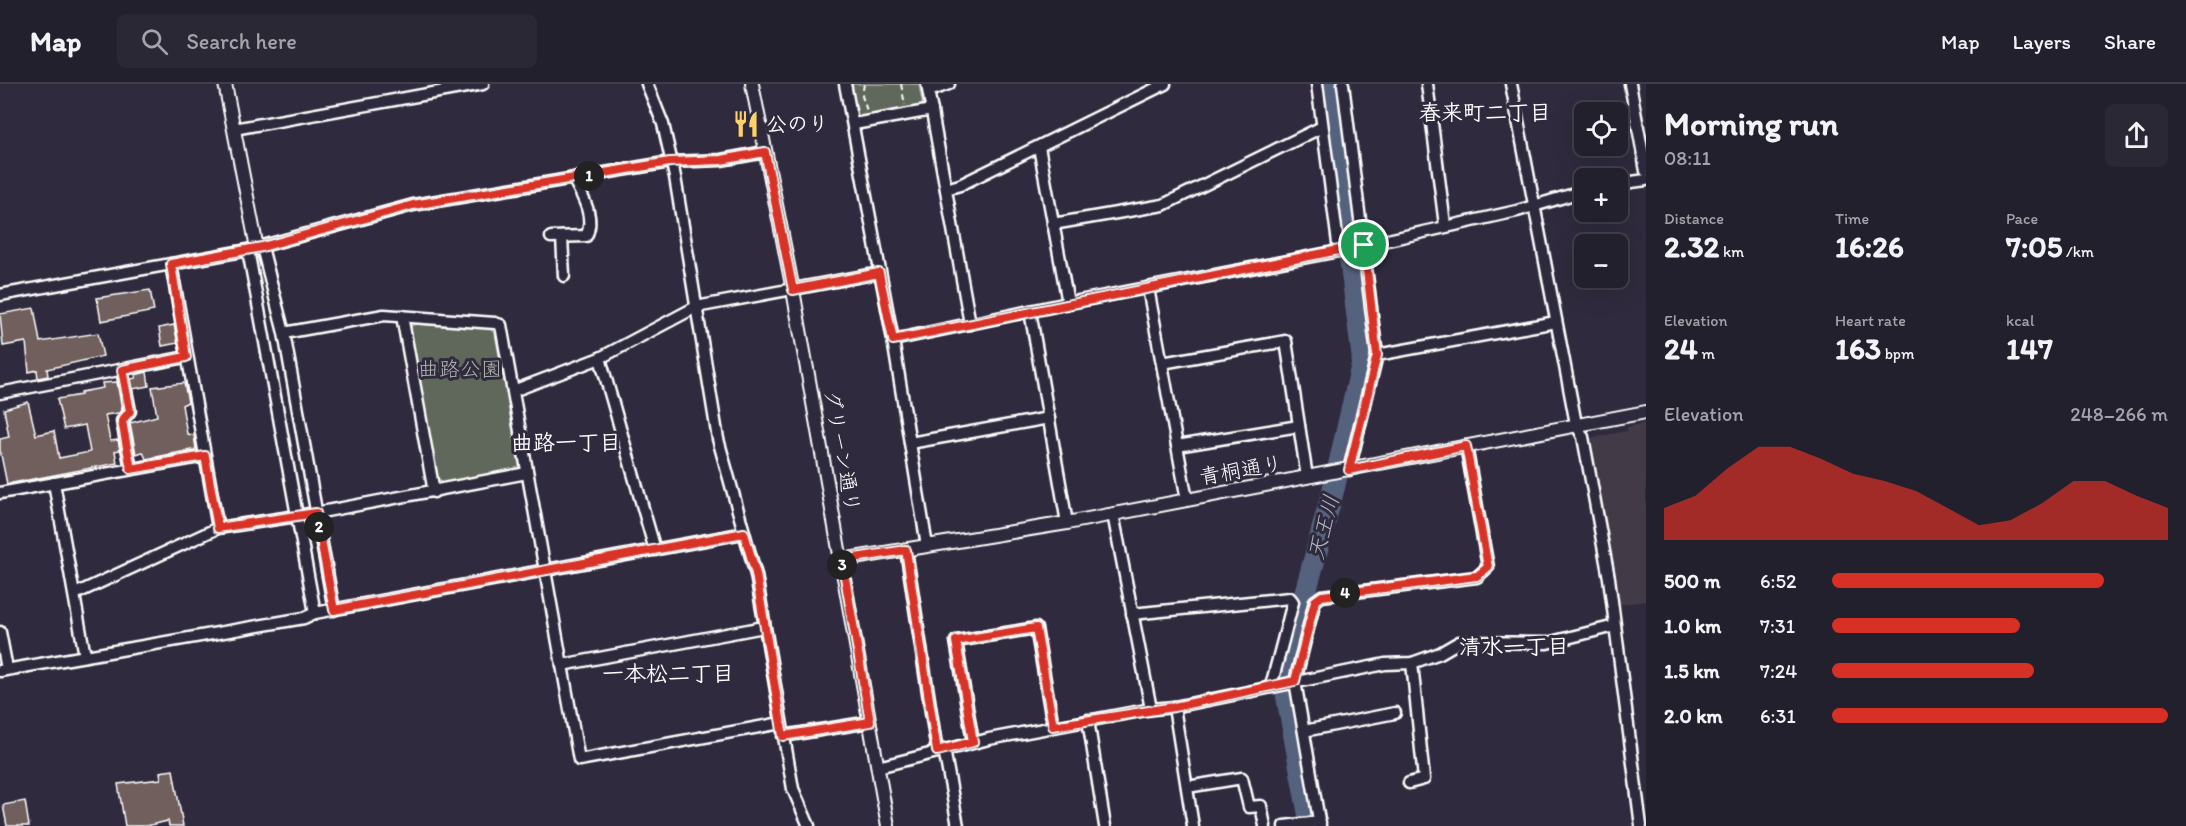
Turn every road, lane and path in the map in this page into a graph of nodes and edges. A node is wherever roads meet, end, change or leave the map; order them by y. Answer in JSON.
{"nodes":[{"id":1,"x":225,"y":84,"type":"edge"},
{"id":2,"x":483,"y":84,"type":"edge"},
{"id":3,"x":646,"y":84,"type":"edge"},
{"id":4,"x":752,"y":84,"type":"edge"},
{"id":5,"x":845,"y":84,"type":"edge"},
{"id":6,"x":864,"y":84,"type":"edge"},
{"id":7,"x":901,"y":84,"type":"edge"},
{"id":8,"x":949,"y":84,"type":"edge"},
{"id":9,"x":1165,"y":84,"type":"edge"},
{"id":10,"x":1317,"y":84,"type":"edge"},
{"id":11,"x":1342,"y":84,"type":"edge"},
{"id":12,"x":1427,"y":84,"type":"edge"},
{"id":13,"x":1512,"y":84,"type":"edge"},
{"id":14,"x":1630,"y":84,"type":"edge"},
{"id":15,"x":928,"y":88,"type":"edge"},
{"id":16,"x":897,"y":109,"type":"dead end"},
{"id":17,"x":932,"y":110,"type":"junction"},
{"id":18,"x":868,"y":117,"type":"dead end"},
{"id":19,"x":854,"y":124,"type":"junction"},
{"id":20,"x":1322,"y":127,"type":"junction"},
{"id":21,"x":234,"y":129,"type":"junction"},
{"id":22,"x":1039,"y":147,"type":"junction"},
{"id":23,"x":765,"y":152,"type":"junction"},
{"id":24,"x":670,"y":162,"type":"junction"},
{"id":25,"x":1646,"y":171,"type":"edge"},
{"id":26,"x":573,"y":178,"type":"junction"},
{"id":27,"x":1646,"y":180,"type":"edge"},
{"id":28,"x":1628,"y":182,"type":"edge"},
{"id":29,"x":946,"y":189,"type":"junction"},
{"id":30,"x":1574,"y":194,"type":"edge"},
{"id":31,"x":1533,"y":205,"type":"junction"},
{"id":32,"x":1053,"y":224,"type":"junction"},
{"id":33,"x":1445,"y":225,"type":"junction"},
{"id":34,"x":1364,"y":245,"type":"junction"},
{"id":35,"x":256,"y":248,"type":"junction"},
{"id":36,"x":1339,"y":250,"type":"junction"},
{"id":37,"x":171,"y":264,"type":"junction"},
{"id":38,"x":879,"y":273,"type":"junction"},
{"id":39,"x":564,"y":276,"type":"dead end"},
{"id":40,"x":1148,"y":288,"type":"junction"},
{"id":41,"x":793,"y":290,"type":"junction"},
{"id":42,"x":0,"y":295,"type":"edge"},
{"id":43,"x":1068,"y":303,"type":"junction"},
{"id":44,"x":696,"y":308,"type":"junction"},
{"id":45,"x":1030,"y":311,"type":"junction"},
{"id":46,"x":402,"y":316,"type":"junction"},
{"id":47,"x":1556,"y":322,"type":"junction"},
{"id":48,"x":970,"y":324,"type":"junction"},
{"id":49,"x":284,"y":333,"type":"junction"},
{"id":50,"x":893,"y":340,"type":"junction"},
{"id":51,"x":1377,"y":355,"type":"junction"},
{"id":52,"x":186,"y":357,"type":"junction"},
{"id":53,"x":600,"y":358,"type":"junction"},
{"id":54,"x":1162,"y":363,"type":"junction"},
{"id":55,"x":122,"y":370,"type":"junction"},
{"id":56,"x":513,"y":391,"type":"junction"},
{"id":57,"x":0,"y":393,"type":"edge"},
{"id":58,"x":1646,"y":412,"type":"edge"},
{"id":59,"x":1049,"y":418,"type":"junction"},
{"id":60,"x":1576,"y":424,"type":"junction"},
{"id":61,"x":1299,"y":426,"type":"junction"},
{"id":62,"x":910,"y":443,"type":"junction"},
{"id":63,"x":1177,"y":446,"type":"junction"},
{"id":64,"x":1466,"y":446,"type":"junction"},
{"id":65,"x":205,"y":456,"type":"junction"},
{"id":66,"x":131,"y":469,"type":"junction"},
{"id":67,"x":1349,"y":470,"type":"junction"},
{"id":68,"x":527,"y":473,"type":"junction"},
{"id":69,"x":1307,"y":477,"type":"junction"},
{"id":70,"x":54,"y":483,"type":"junction"},
{"id":71,"x":434,"y":492,"type":"junction"},
{"id":72,"x":0,"y":493,"type":"edge"},
{"id":73,"x":1187,"y":500,"type":"junction"},
{"id":74,"x":316,"y":513,"type":"junction"},
{"id":75,"x":1113,"y":514,"type":"junction"},
{"id":76,"x":297,"y":516,"type":"junction"},
{"id":77,"x":1067,"y":523,"type":"junction"},
{"id":78,"x":218,"y":528,"type":"junction"},
{"id":79,"x":744,"y":533,"type":"junction"},
{"id":80,"x":927,"y":546,"type":"junction"},
{"id":81,"x":655,"y":550,"type":"junction"},
{"id":82,"x":906,"y":550,"type":"junction"},
{"id":83,"x":842,"y":560,"type":"junction"},
{"id":84,"x":546,"y":571,"type":"junction"},
{"id":85,"x":75,"y":594,"type":"junction"},
{"id":86,"x":334,"y":610,"type":"junction"},
{"id":87,"x":315,"y":613,"type":"junction"},
{"id":88,"x":1132,"y":614,"type":"junction"},
{"id":89,"x":1615,"y":626,"type":"junction"},
{"id":90,"x":764,"y":627,"type":"junction"},
{"id":91,"x":0,"y":632,"type":"edge"},
{"id":92,"x":86,"y":656,"type":"junction"},
{"id":93,"x":1412,"y":663,"type":"junction"},
{"id":94,"x":562,"y":665,"type":"junction"},
{"id":95,"x":3,"y":670,"type":"edge"},
{"id":96,"x":1295,"y":681,"type":"junction"},
{"id":97,"x":1271,"y":686,"type":"junction"},
{"id":98,"x":1174,"y":707,"type":"junction"},
{"id":99,"x":1151,"y":709,"type":"junction"},
{"id":100,"x":1395,"y":713,"type":"dead end"},
{"id":101,"x":1088,"y":720,"type":"junction"},
{"id":102,"x":870,"y":722,"type":"junction"},
{"id":103,"x":781,"y":723,"type":"junction"},
{"id":104,"x":1053,"y":726,"type":"junction"},
{"id":105,"x":1304,"y":731,"type":"junction"},
{"id":106,"x":783,"y":736,"type":"junction"},
{"id":107,"x":973,"y":742,"type":"junction"},
{"id":108,"x":940,"y":750,"type":"junction"},
{"id":109,"x":878,"y":766,"type":"junction"},
{"id":110,"x":1409,"y":783,"type":"dead end"},
{"id":111,"x":1187,"y":787,"type":"junction"},
{"id":112,"x":1320,"y":824,"type":"edge"},
{"id":113,"x":809,"y":826,"type":"edge"},
{"id":114,"x":888,"y":826,"type":"edge"},
{"id":115,"x":958,"y":826,"type":"edge"},
{"id":116,"x":1105,"y":826,"type":"edge"},
{"id":117,"x":1193,"y":826,"type":"edge"},
{"id":118,"x":1265,"y":826,"type":"edge"},
{"id":119,"x":1284,"y":826,"type":"edge"},
{"id":120,"x":1643,"y":826,"type":"edge"}],
"edges":[{"from":1,"to":21,"type":"street"},
{"from":2,"to":21,"type":"street"},
{"from":3,"to":24,"type":"street"},
{"from":4,"to":23,"type":"street","name":"グリーン通り"},
{"from":5,"to":19,"type":"street"},
{"from":6,"to":18,"type":"path"},
{"from":7,"to":16,"type":"path"},
{"from":8,"to":15,"type":"street"},
{"from":9,"to":22,"type":"street"},
{"from":10,"to":20,"type":"street"},
{"from":11,"to":34,"type":"street"},
{"from":12,"to":33,"type":"street"},
{"from":13,"to":31,"type":"street"},
{"from":14,"to":25,"type":"street"},
{"from":15,"to":17,"type":"street"},
{"from":17,"to":19,"type":"street"},
{"from":17,"to":29,"type":"street"},
{"from":19,"to":38,"type":"street"},
{"from":20,"to":32,"type":"street"},
{"from":20,"to":36,"type":"street"},
{"from":21,"to":35,"type":"street"},
{"from":22,"to":29,"type":"street"},
{"from":22,"to":32,"type":"street"},
{"from":23,"to":24,"type":"street"},
{"from":23,"to":41,"type":"street","name":"グリーン通り"},
{"from":24,"to":26,"type":"street"},
{"from":24,"to":44,"type":"street"},
{"from":26,"to":35,"type":"street"},
{"from":26,"to":39,"type":"street"},
{"from":27,"to":28,"type":"street"},
{"from":29,"to":48,"type":"street"},
{"from":30,"to":31,"type":"street"},
{"from":31,"to":33,"type":"street"},
{"from":31,"to":47,"type":"street"},
{"from":32,"to":43,"type":"street"},
{"from":33,"to":34,"type":"street"},
{"from":34,"to":36,"type":"street"},
{"from":34,"to":51,"type":"street"},
{"from":35,"to":37,"type":"street"},
{"from":35,"to":49,"type":"street"},
{"from":35,"to":76,"type":"street"},
{"from":36,"to":40,"type":"street"},
{"from":37,"to":42,"type":"street"},
{"from":37,"to":52,"type":"street"},
{"from":38,"to":41,"type":"street"},
{"from":38,"to":50,"type":"street"},
{"from":40,"to":43,"type":"street"},
{"from":40,"to":54,"type":"street"},
{"from":41,"to":44,"type":"street"},
{"from":41,"to":83,"type":"street","name":"グリーン通り"},
{"from":43,"to":45,"type":"street"},
{"from":44,"to":53,"type":"street"},
{"from":44,"to":79,"type":"street"},
{"from":45,"to":48,"type":"street"},
{"from":45,"to":59,"type":"street"},
{"from":46,"to":49,"type":"street"},
{"from":46,"to":56,"type":"street"},
{"from":46,"to":71,"type":"street"},
{"from":47,"to":51,"type":"street"},
{"from":47,"to":60,"type":"street"},
{"from":48,"to":50,"type":"street"},
{"from":49,"to":74,"type":"street"},
{"from":50,"to":62,"type":"street"},
{"from":51,"to":67,"type":"street"},
{"from":52,"to":55,"type":"street"},
{"from":52,"to":65,"type":"street"},
{"from":53,"to":56,"type":"street"},
{"from":53,"to":81,"type":"street"},
{"from":54,"to":61,"type":"street"},
{"from":54,"to":63,"type":"street"},
{"from":55,"to":57,"type":"street"},
{"from":55,"to":66,"type":"street"},
{"from":56,"to":68,"type":"street"},
{"from":58,"to":60,"type":"street","name":"青桐通り"},
{"from":59,"to":62,"type":"street"},
{"from":59,"to":77,"type":"street"},
{"from":60,"to":64,"type":"street","name":"青桐通り"},
{"from":60,"to":89,"type":"street"},
{"from":61,"to":63,"type":"street"},
{"from":61,"to":69,"type":"street"},
{"from":62,"to":80,"type":"street"},
{"from":63,"to":73,"type":"street"},
{"from":64,"to":67,"type":"street","name":"青桐通り"},
{"from":64,"to":96,"type":"street"},
{"from":65,"to":66,"type":"street"},
{"from":65,"to":78,"type":"street"},
{"from":66,"to":70,"type":"street"},
{"from":67,"to":69,"type":"street","name":"青桐通り"},
{"from":68,"to":71,"type":"street"},
{"from":68,"to":84,"type":"street"},
{"from":69,"to":73,"type":"street","name":"青桐通り"},
{"from":70,"to":72,"type":"street"},
{"from":70,"to":85,"type":"street"},
{"from":71,"to":74,"type":"street"},
{"from":73,"to":75,"type":"street","name":"青桐通り"},
{"from":74,"to":76,"type":"street"},
{"from":74,"to":86,"type":"street"},
{"from":75,"to":77,"type":"street","name":"青桐通り"},
{"from":75,"to":88,"type":"street"},
{"from":76,"to":78,"type":"street"},
{"from":76,"to":87,"type":"street"},
{"from":77,"to":80,"type":"street","name":"青桐通り"},
{"from":78,"to":85,"type":"street"},
{"from":79,"to":81,"type":"street"},
{"from":79,"to":90,"type":"street"},
{"from":80,"to":82,"type":"street","name":"青桐通り"},
{"from":81,"to":84,"type":"street"},
{"from":82,"to":83,"type":"street","name":"青桐通り"},
{"from":82,"to":108,"type":"street"},
{"from":83,"to":102,"type":"street","name":"グリーン通り"},
{"from":84,"to":86,"type":"street"},
{"from":84,"to":94,"type":"street"},
{"from":85,"to":92,"type":"street"},
{"from":86,"to":87,"type":"street"},
{"from":87,"to":92,"type":"street"},
{"from":88,"to":97,"type":"street"},
{"from":88,"to":99,"type":"street"},
{"from":89,"to":93,"type":"street"},
{"from":89,"to":120,"type":"street"},
{"from":90,"to":94,"type":"street"},
{"from":90,"to":103,"type":"street"},
{"from":91,"to":95,"type":"street"},
{"from":92,"to":95,"type":"street"},
{"from":93,"to":96,"type":"street"},
{"from":93,"to":110,"type":"street"},
{"from":94,"to":103,"type":"street"},
{"from":96,"to":97,"type":"street"},
{"from":96,"to":105,"type":"street"},
{"from":97,"to":98,"type":"street"},
{"from":98,"to":99,"type":"street"},
{"from":98,"to":111,"type":"street"},
{"from":99,"to":101,"type":"street"},
{"from":100,"to":105,"type":"street"},
{"from":101,"to":104,"type":"street"},
{"from":101,"to":116,"type":"street"},
{"from":102,"to":106,"type":"street"},
{"from":102,"to":109,"type":"street","name":"グリーン通り"},
{"from":103,"to":106,"type":"street"},
{"from":104,"to":107,"type":"street"},
{"from":104,"to":107,"type":"street"},
{"from":105,"to":112,"type":"street"},
{"from":106,"to":113,"type":"street"},
{"from":107,"to":108,"type":"street"},
{"from":108,"to":109,"type":"street"},
{"from":108,"to":115,"type":"street"},
{"from":109,"to":114,"type":"street","name":"グリーン通り"},
{"from":111,"to":117,"type":"street"},
{"from":111,"to":118,"type":"street"},
{"from":112,"to":119,"type":"street"}]}
